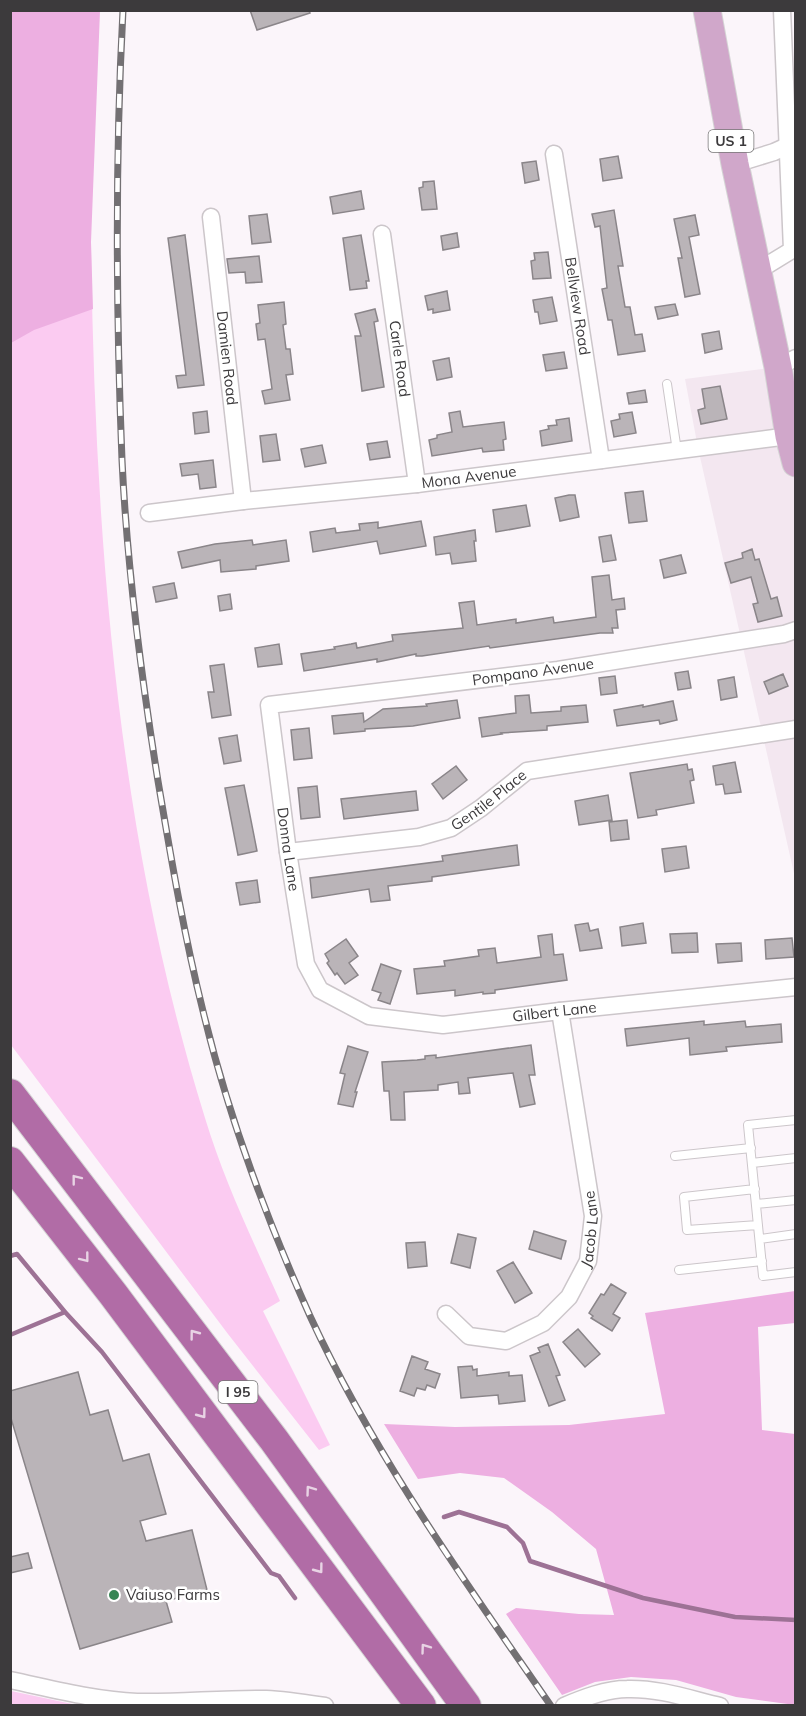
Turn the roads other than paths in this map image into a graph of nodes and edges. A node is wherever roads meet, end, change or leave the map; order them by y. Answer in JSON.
{"nodes":[{"id":1,"x":707,"y":10,"type":"edge"},
{"id":2,"x":782,"y":10,"type":"edge"},
{"id":3,"x":792,"y":144,"type":"edge"},
{"id":4,"x":554,"y":154,"type":"dead end"},
{"id":5,"x":735,"y":164,"type":"junction"},
{"id":6,"x":211,"y":217,"type":"dead end"},
{"id":7,"x":382,"y":234,"type":"dead end"},
{"id":8,"x":756,"y":272,"type":"junction"},
{"id":9,"x":787,"y":362,"type":"edge"},
{"id":10,"x":667,"y":384,"type":"dead end"},
{"id":11,"x":789,"y":436,"type":"junction"},
{"id":12,"x":677,"y":451,"type":"junction"},
{"id":13,"x":601,"y":460,"type":"junction"},
{"id":14,"x":795,"y":463,"type":"edge"},
{"id":15,"x":417,"y":484,"type":"junction"},
{"id":16,"x":243,"y":501,"type":"junction"},
{"id":17,"x":149,"y":513,"type":"dead end"},
{"id":18,"x":795,"y":630,"type":"edge"},
{"id":19,"x":269,"y":705,"type":"joint"},
{"id":20,"x":795,"y":729,"type":"edge"},
{"id":21,"x":288,"y":852,"type":"junction"},
{"id":22,"x":795,"y":987,"type":"edge"},
{"id":23,"x":320,"y":990,"type":"joint"},
{"id":24,"x":560,"y":1011,"type":"junction"},
{"id":25,"x":10,"y":1094,"type":"edge"},
{"id":26,"x":795,"y":1120,"type":"edge"},
{"id":27,"x":751,"y":1148,"type":"junction"},
{"id":28,"x":675,"y":1156,"type":"dead end"},
{"id":29,"x":795,"y":1158,"type":"edge"},
{"id":30,"x":10,"y":1162,"type":"edge"},
{"id":31,"x":752,"y":1163,"type":"junction"},
{"id":32,"x":755,"y":1189,"type":"junction"},
{"id":33,"x":795,"y":1200,"type":"edge"},
{"id":34,"x":756,"y":1204,"type":"junction"},
{"id":35,"x":758,"y":1225,"type":"junction"},
{"id":36,"x":795,"y":1234,"type":"edge"},
{"id":37,"x":760,"y":1239,"type":"junction"},
{"id":38,"x":762,"y":1261,"type":"junction"},
{"id":39,"x":680,"y":1270,"type":"dead end"},
{"id":40,"x":795,"y":1272,"type":"edge"},
{"id":41,"x":446,"y":1314,"type":"dead end"},
{"id":42,"x":10,"y":1680,"type":"edge"},
{"id":43,"x":564,"y":1705,"type":"edge"},
{"id":44,"x":325,"y":1706,"type":"edge"},
{"id":45,"x":421,"y":1706,"type":"edge"},
{"id":46,"x":466,"y":1706,"type":"edge"},
{"id":47,"x":720,"y":1706,"type":"edge"}],
"edges":[{"from":1,"to":5,"type":"main road","number":"US 1"},
{"from":2,"to":3,"type":"street"},
{"from":3,"to":5,"type":"street"},
{"from":3,"to":8,"type":"street"},
{"from":4,"to":13,"type":"street","name":"Bellview Road"},
{"from":5,"to":8,"type":"main road","number":"US 1"},
{"from":6,"to":16,"type":"street","name":"Damien Road"},
{"from":7,"to":15,"type":"street","name":"Carle Road"},
{"from":8,"to":9,"type":"main road","number":"US 1"},
{"from":9,"to":11,"type":"main road","number":"US 1"},
{"from":10,"to":12,"type":"lane"},
{"from":11,"to":12,"type":"street","name":"Mona Avenue"},
{"from":11,"to":14,"type":"main road","number":"US 1"},
{"from":12,"to":13,"type":"street","name":"Mona Avenue"},
{"from":13,"to":15,"type":"street","name":"Mona Avenue"},
{"from":15,"to":16,"type":"street","name":"Mona Avenue"},
{"from":16,"to":17,"type":"street","name":"Mona Avenue"},
{"from":18,"to":19,"type":"street","name":"Pompano Avenue"},
{"from":19,"to":21,"type":"street","name":"Donna Lane"},
{"from":20,"to":21,"type":"street","name":"Gentile Place"},
{"from":21,"to":23,"type":"street","name":"Donna Lane"},
{"from":22,"to":24,"type":"street","name":"Gilbert Lane"},
{"from":23,"to":24,"type":"street","name":"Gilbert Lane"},
{"from":24,"to":41,"type":"street","name":"Jacob Lane"},
{"from":46,"to":25,"type":"highway","number":"I 95","one_way":true},
{"from":26,"to":27,"type":"lane"},
{"from":27,"to":28,"type":"lane"},
{"from":27,"to":31,"type":"lane"},
{"from":29,"to":31,"type":"lane"},
{"from":30,"to":45,"type":"highway","number":"I 95","one_way":true},
{"from":31,"to":32,"type":"lane"},
{"from":32,"to":34,"type":"lane"},
{"from":32,"to":35,"type":"lane"},
{"from":33,"to":34,"type":"lane"},
{"from":34,"to":35,"type":"lane"},
{"from":35,"to":37,"type":"lane"},
{"from":36,"to":37,"type":"lane"},
{"from":37,"to":38,"type":"lane"},
{"from":38,"to":39,"type":"lane"},
{"from":38,"to":40,"type":"lane"},
{"from":42,"to":44,"type":"street"},
{"from":43,"to":47,"type":"street"}]}
